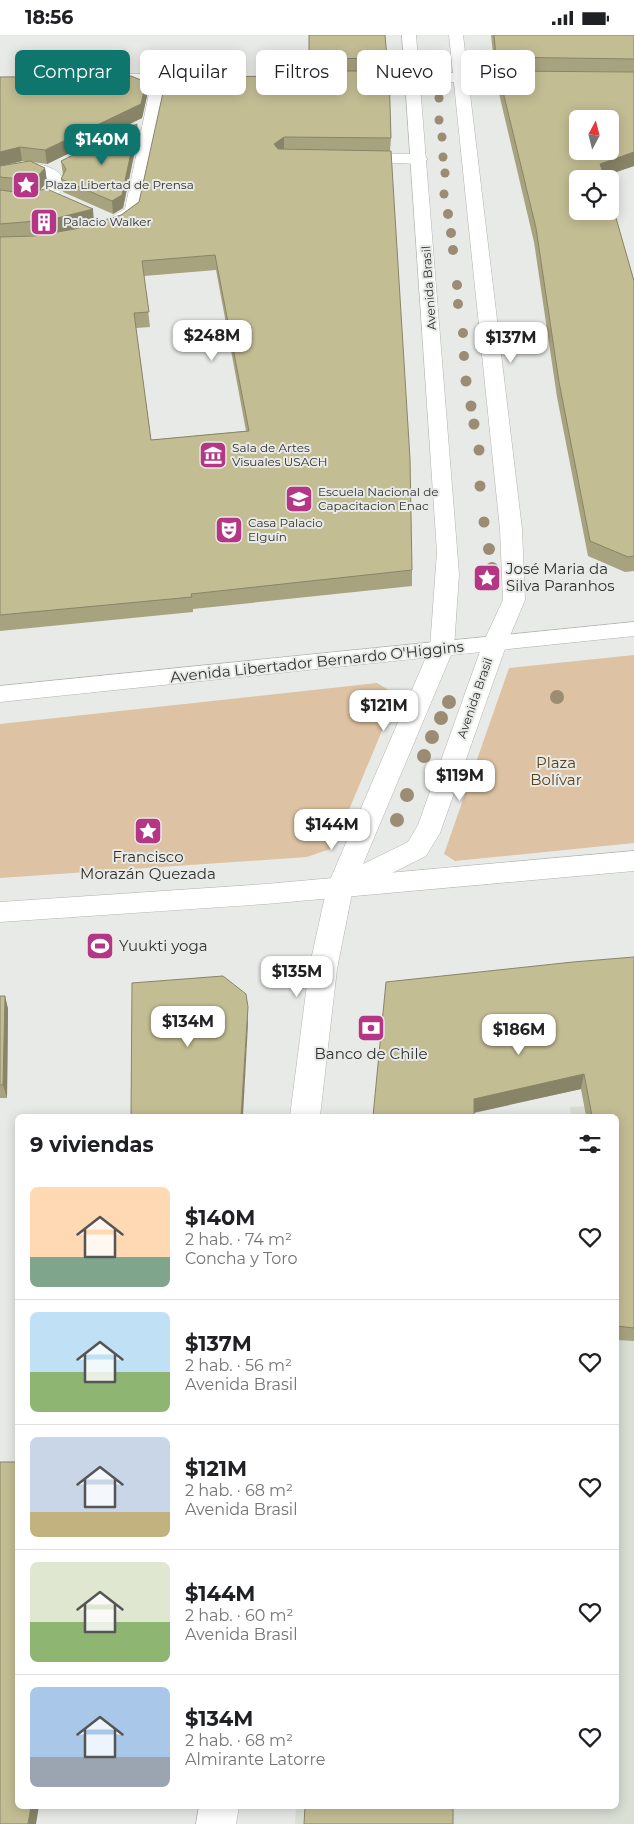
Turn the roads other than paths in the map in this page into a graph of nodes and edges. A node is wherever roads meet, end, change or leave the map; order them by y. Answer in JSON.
{"nodes":[{"id":1,"x":409,"y":35,"type":"edge"},
{"id":2,"x":456,"y":35,"type":"edge"},
{"id":3,"x":410,"y":50,"type":"edge"},
{"id":4,"x":451,"y":77,"type":"edge"},
{"id":5,"x":461,"y":77,"type":"joint"},
{"id":6,"x":535,"y":78,"type":"edge"},
{"id":7,"x":548,"y":78,"type":"edge"},
{"id":8,"x":157,"y":95,"type":"edge"},
{"id":9,"x":414,"y":95,"type":"edge"},
{"id":10,"x":463,"y":95,"type":"edge"},
{"id":11,"x":151,"y":122,"type":"junction"},
{"id":12,"x":134,"y":131,"type":"edge"},
{"id":13,"x":342,"y":158,"type":"edge"},
{"id":14,"x":420,"y":159,"type":"junction"},
{"id":15,"x":65,"y":164,"type":"edge"},
{"id":16,"x":48,"y":172,"type":"junction"},
{"id":17,"x":0,"y":174,"type":"edge"},
{"id":18,"x":48,"y":194,"type":"junction"},
{"id":19,"x":0,"y":197,"type":"edge"},
{"id":20,"x":65,"y":202,"type":"edge"},
{"id":21,"x":99,"y":216,"type":"edge"},
{"id":22,"x":116,"y":224,"type":"junction"},
{"id":23,"x":89,"y":234,"type":"edge"},
{"id":24,"x":634,"y":629,"type":"edge"},
{"id":25,"x":495,"y":643,"type":"junction"},
{"id":26,"x":442,"y":648,"type":"junction"},
{"id":27,"x":0,"y":694,"type":"edge"},
{"id":28,"x":634,"y":861,"type":"edge"},
{"id":29,"x":340,"y":887,"type":"junction"},
{"id":30,"x":0,"y":912,"type":"edge"},
{"id":31,"x":304,"y":1114,"type":"edge"},
{"id":32,"x":218,"y":1809,"type":"edge"},
{"id":33,"x":216,"y":1824,"type":"edge"}],
"edges":[{"from":1,"to":3,"type":"main road","name":"Avenida Brasil"},
{"from":2,"to":5,"type":"main road","name":"Avenida Brasil"},
{"from":4,"to":5,"type":"main road"},
{"from":6,"to":7,"type":"main road"},
{"from":8,"to":11,"type":"main road"},
{"from":9,"to":14,"type":"main road","name":"Avenida Brasil"},
{"from":10,"to":25,"type":"main road","name":"Avenida Brasil"},
{"from":11,"to":12,"type":"main road"},
{"from":11,"to":22,"type":"main road"},
{"from":13,"to":14,"type":"main road"},
{"from":14,"to":26,"type":"main road","name":"Avenida Brasil"},
{"from":15,"to":16,"type":"main road"},
{"from":16,"to":17,"type":"main road"},
{"from":16,"to":18,"type":"main road"},
{"from":18,"to":19,"type":"main road"},
{"from":18,"to":20,"type":"main road"},
{"from":21,"to":22,"type":"main road"},
{"from":22,"to":23,"type":"main road"},
{"from":24,"to":25,"type":"main road","name":"Avenida Libertador Bernardo O'Higgins"},
{"from":25,"to":26,"type":"main road","name":"Avenida Libertador Bernardo O'Higgins"},
{"from":25,"to":29,"type":"main road","name":"Avenida Brasil"},
{"from":26,"to":27,"type":"main road","name":"Avenida Libertador Bernardo O'Higgins"},
{"from":26,"to":29,"type":"main road","name":"Avenida Brasil"},
{"from":28,"to":29,"type":"main road"},
{"from":29,"to":30,"type":"main road"},
{"from":29,"to":31,"type":"main road"},
{"from":32,"to":33,"type":"main road"}]}
